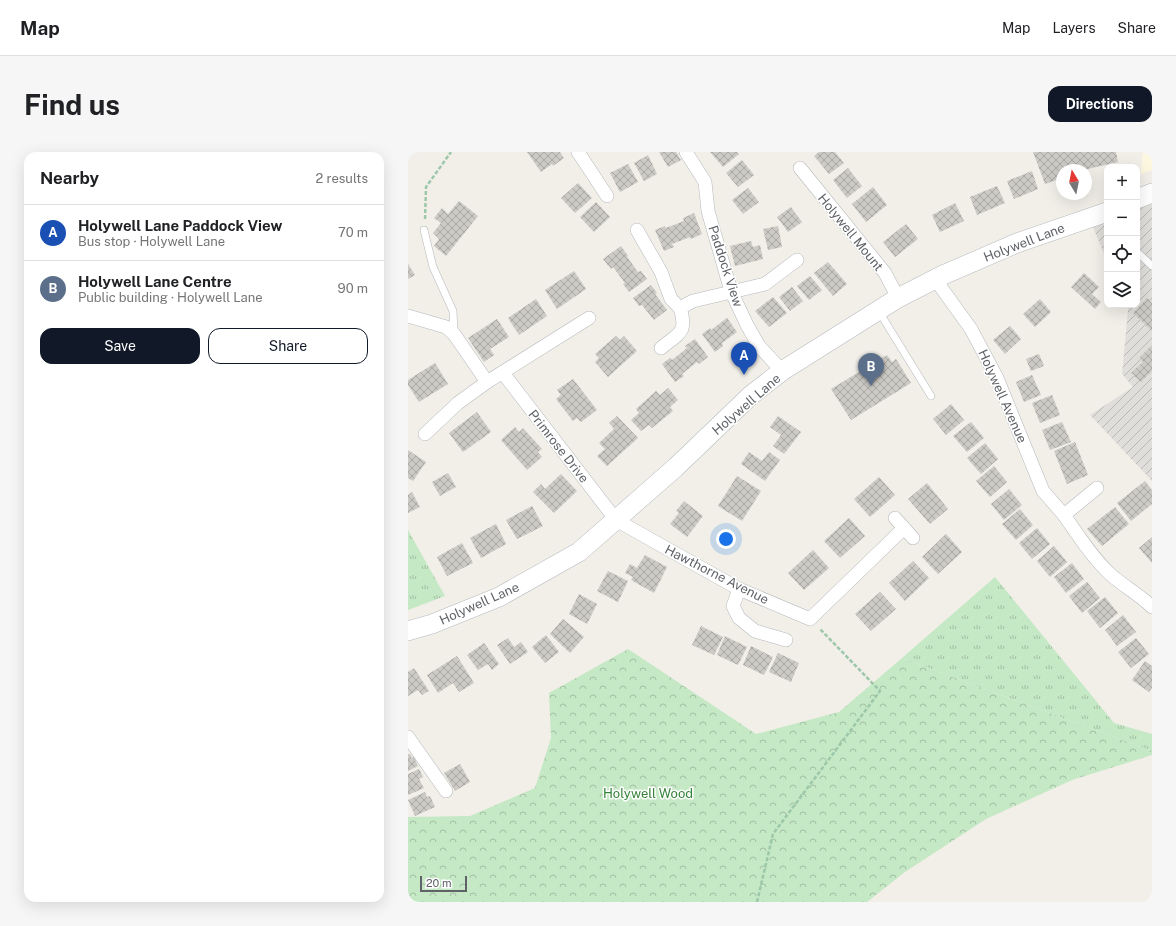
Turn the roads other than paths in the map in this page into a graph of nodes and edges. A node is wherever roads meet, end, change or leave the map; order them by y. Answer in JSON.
{"nodes":[{"id":1,"x":578,"y":152,"type":"edge"},
{"id":2,"x":686,"y":152,"type":"edge"},
{"id":3,"x":800,"y":168,"type":"dead end"},
{"id":4,"x":1152,"y":193,"type":"edge"},
{"id":5,"x":607,"y":196,"type":"dead end"},
{"id":6,"x":1140,"y":198,"type":"edge"},
{"id":7,"x":1104,"y":213,"type":"edge"},
{"id":8,"x":424,"y":230,"type":"road end"},
{"id":9,"x":637,"y":230,"type":"dead end"},
{"id":10,"x":1140,"y":255,"type":"edge"},
{"id":11,"x":797,"y":260,"type":"dead end"},
{"id":12,"x":1152,"y":266,"type":"edge"},
{"id":13,"x":935,"y":279,"type":"junction"},
{"id":14,"x":731,"y":291,"type":"junction"},
{"id":15,"x":898,"y":298,"type":"junction"},
{"id":16,"x":680,"y":308,"type":"junction"},
{"id":17,"x":878,"y":310,"type":"junction"},
{"id":18,"x":408,"y":316,"type":"edge"},
{"id":19,"x":589,"y":318,"type":"dead end"},
{"id":20,"x":454,"y":334,"type":"junction"},
{"id":21,"x":661,"y":348,"type":"dead end"},
{"id":22,"x":782,"y":371,"type":"junction"},
{"id":23,"x":503,"y":373,"type":"junction"},
{"id":24,"x":487,"y":382,"type":"junction"},
{"id":25,"x":931,"y":396,"type":"dead end"},
{"id":26,"x":425,"y":434,"type":"dead end"},
{"id":27,"x":1097,"y":488,"type":"dead end"},
{"id":28,"x":1064,"y":515,"type":"junction"},
{"id":29,"x":895,"y":518,"type":"dead end"},
{"id":30,"x":616,"y":520,"type":"junction"},
{"id":31,"x":904,"y":528,"type":"junction"},
{"id":32,"x":913,"y":538,"type":"dead end"},
{"id":33,"x":739,"y":589,"type":"junction"},
{"id":34,"x":1152,"y":606,"type":"edge"},
{"id":35,"x":408,"y":632,"type":"edge"},
{"id":36,"x":786,"y":640,"type":"dead end"},
{"id":37,"x":408,"y":737,"type":"edge"},
{"id":38,"x":446,"y":791,"type":"dead end"}],
"edges":[{"from":1,"to":5,"type":"street"},
{"from":2,"to":14,"type":"street","name":"Paddock View"},
{"from":3,"to":15,"type":"street","name":"Holywell Mount"},
{"from":4,"to":6,"type":"main road"},
{"from":7,"to":13,"type":"main road","name":"Holywell Lane"},
{"from":8,"to":20,"type":"lane"},
{"from":9,"to":16,"type":"street"},
{"from":10,"to":12,"type":"lane"},
{"from":11,"to":14,"type":"street"},
{"from":13,"to":15,"type":"main road","name":"Holywell Lane"},
{"from":13,"to":28,"type":"street","name":"Holywell Avenue"},
{"from":14,"to":16,"type":"street"},
{"from":14,"to":22,"type":"street","name":"Paddock View"},
{"from":15,"to":17,"type":"main road","name":"Holywell Lane"},
{"from":16,"to":21,"type":"street"},
{"from":17,"to":22,"type":"main road","name":"Holywell Lane"},
{"from":17,"to":25,"type":"lane"},
{"from":18,"to":20,"type":"street"},
{"from":19,"to":23,"type":"street"},
{"from":20,"to":24,"type":"street"},
{"from":22,"to":30,"type":"main road","name":"Holywell Lane"},
{"from":23,"to":24,"type":"street"},
{"from":23,"to":30,"type":"street","name":"Primrose Drive"},
{"from":24,"to":26,"type":"street"},
{"from":27,"to":28,"type":"street"},
{"from":28,"to":34,"type":"street","name":"Holywell Avenue"},
{"from":29,"to":31,"type":"street"},
{"from":30,"to":33,"type":"street","name":"Hawthorne Avenue"},
{"from":30,"to":35,"type":"main road","name":"Holywell Lane"},
{"from":31,"to":32,"type":"street"},
{"from":31,"to":33,"type":"street","name":"Hawthorne Avenue"},
{"from":33,"to":36,"type":"street"},
{"from":37,"to":38,"type":"street"}]}
